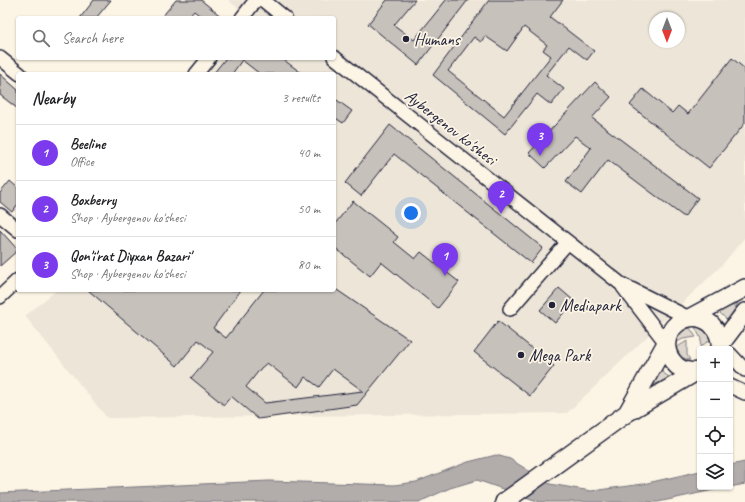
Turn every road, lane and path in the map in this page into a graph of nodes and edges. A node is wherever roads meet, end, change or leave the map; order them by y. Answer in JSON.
{"nodes":[{"id":1,"x":256,"y":0,"type":"edge"},
{"id":2,"x":263,"y":0,"type":"edge"},
{"id":3,"x":244,"y":16,"type":"edge"},
{"id":4,"x":283,"y":16,"type":"edge"},
{"id":5,"x":0,"y":58,"type":"edge"},
{"id":6,"x":336,"y":59,"type":"edge"},
{"id":7,"x":207,"y":60,"type":"edge"},
{"id":8,"x":18,"y":72,"type":"edge"},
{"id":9,"x":198,"y":72,"type":"edge"},
{"id":10,"x":0,"y":215,"type":"edge"},
{"id":11,"x":16,"y":228,"type":"edge"},
{"id":12,"x":568,"y":242,"type":"junction"},
{"id":13,"x":16,"y":282,"type":"edge"},
{"id":14,"x":621,"y":284,"type":"junction"},
{"id":15,"x":745,"y":288,"type":"edge"},
{"id":16,"x":0,"y":297,"type":"edge"},
{"id":17,"x":510,"y":309,"type":"dead end"},
{"id":18,"x":745,"y":312,"type":"edge"},
{"id":19,"x":690,"y":318,"type":"junction"},
{"id":20,"x":666,"y":343,"type":"junction"},
{"id":21,"x":723,"y":346,"type":"edge"},
{"id":22,"x":726,"y":346,"type":"edge"},
{"id":23,"x":733,"y":358,"type":"edge"},
{"id":24,"x":745,"y":370,"type":"edge"},
{"id":25,"x":697,"y":372,"type":"edge"},
{"id":26,"x":697,"y":373,"type":"edge"},
{"id":27,"x":733,"y":387,"type":"edge"},
{"id":28,"x":745,"y":393,"type":"edge"},
{"id":29,"x":627,"y":413,"type":"junction"},
{"id":30,"x":504,"y":502,"type":"edge"}],
"edges":[{"from":1,"to":3,"type":"street"},
{"from":2,"to":4,"type":"street"},
{"from":5,"to":8,"type":"street"},
{"from":6,"to":12,"type":"street","name":"Aybergenov ko'shesi"},
{"from":7,"to":9,"type":"street"},
{"from":10,"to":11,"type":"street"},
{"from":12,"to":14,"type":"street","name":"Aybergenov ko'shesi"},
{"from":12,"to":17,"type":"street"},
{"from":13,"to":16,"type":"street"},
{"from":14,"to":19,"type":"street","name":"Aybergenov ko'shesi"},
{"from":14,"to":20,"type":"street","name":"Aybergenov ko'shesi"},
{"from":15,"to":19,"type":"main road"},
{"from":18,"to":22,"type":"main road"},
{"from":19,"to":20,"type":"main road"},
{"from":19,"to":21,"type":"main road"},
{"from":20,"to":25,"type":"main road"},
{"from":20,"to":29,"type":"main road"},
{"from":23,"to":24,"type":"street"},
{"from":26,"to":29,"type":"main road"},
{"from":27,"to":28,"type":"street"},
{"from":29,"to":30,"type":"main road"}]}
